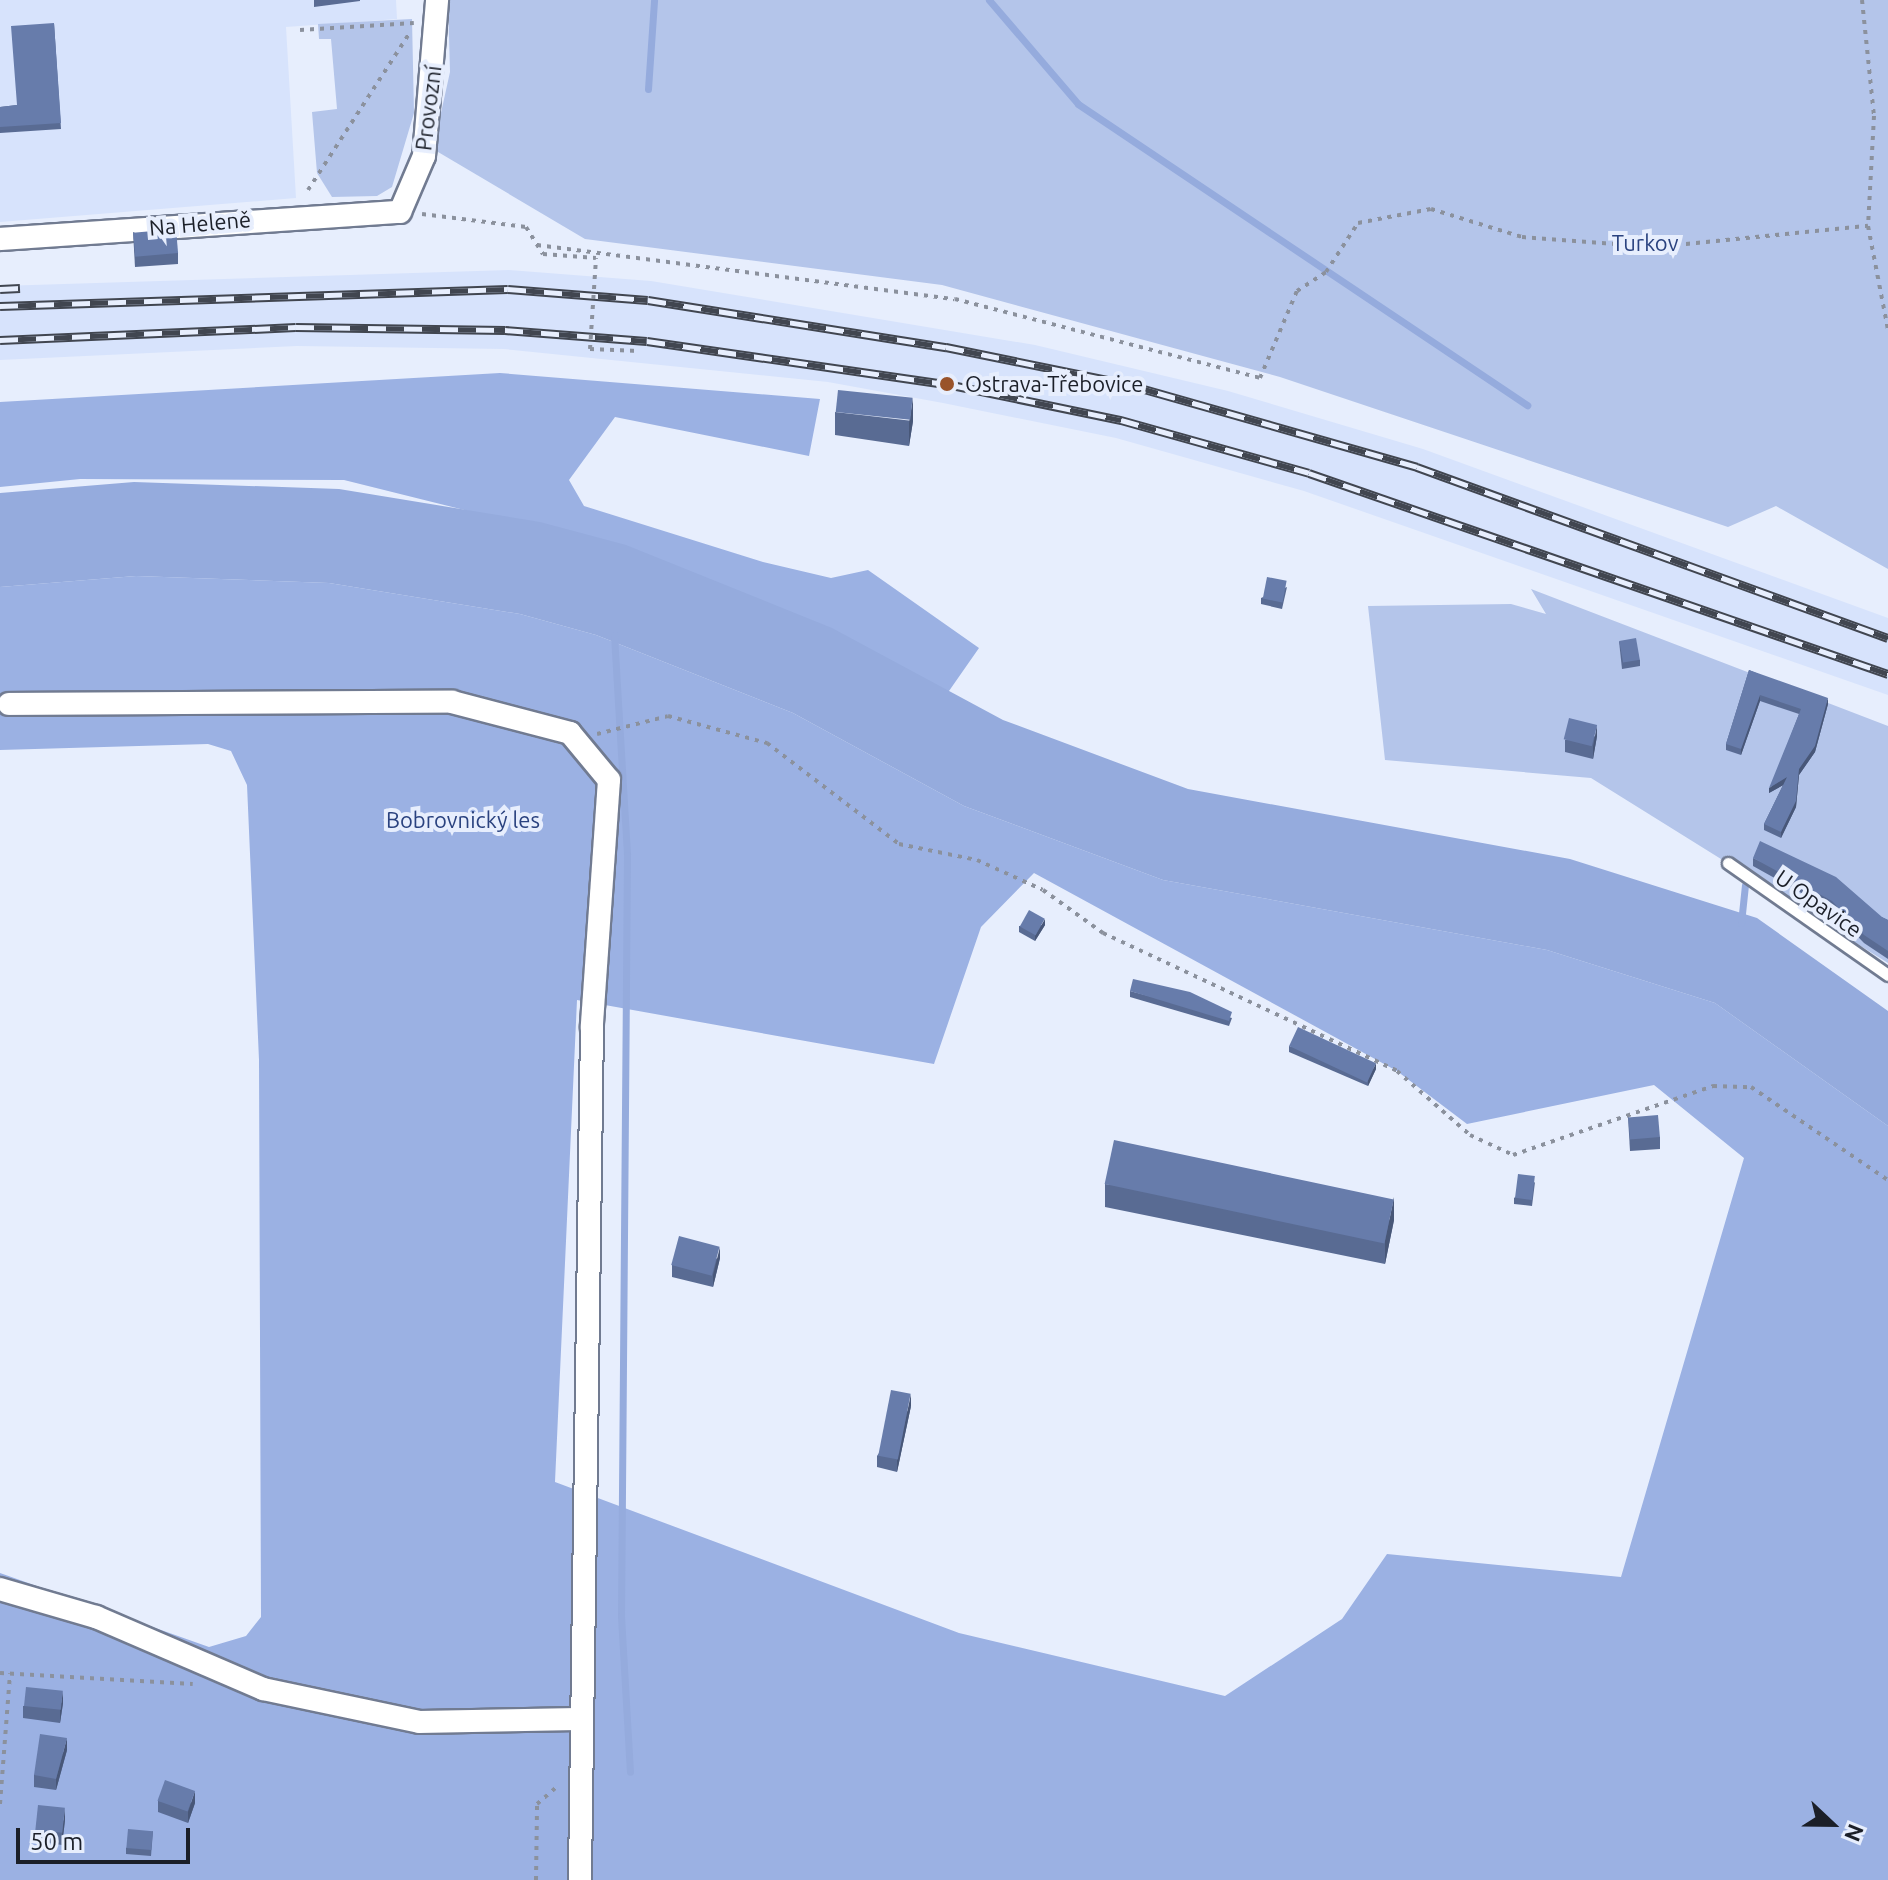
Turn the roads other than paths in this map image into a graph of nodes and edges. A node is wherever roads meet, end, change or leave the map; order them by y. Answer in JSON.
{"nodes":[{"id":1,"x":437,"y":0,"type":"edge"},
{"id":2,"x":400,"y":212,"type":"joint"},
{"id":3,"x":0,"y":239,"type":"edge"},
{"id":4,"x":9,"y":704,"type":"dead end"},
{"id":5,"x":1728,"y":863,"type":"dead end"},
{"id":6,"x":1888,"y":975,"type":"edge"},
{"id":7,"x":0,"y":1589,"type":"edge"},
{"id":8,"x":578,"y":1719,"type":"junction"},
{"id":9,"x":580,"y":1880,"type":"edge"}],
"edges":[{"from":1,"to":2,"type":"street","name":"Provozní"},
{"from":2,"to":3,"type":"street","name":"Na Heleně"},
{"from":4,"to":8,"type":"street"},
{"from":5,"to":6,"type":"lane","name":"U Opavice"},
{"from":7,"to":8,"type":"street"},
{"from":8,"to":9,"type":"street"}]}
